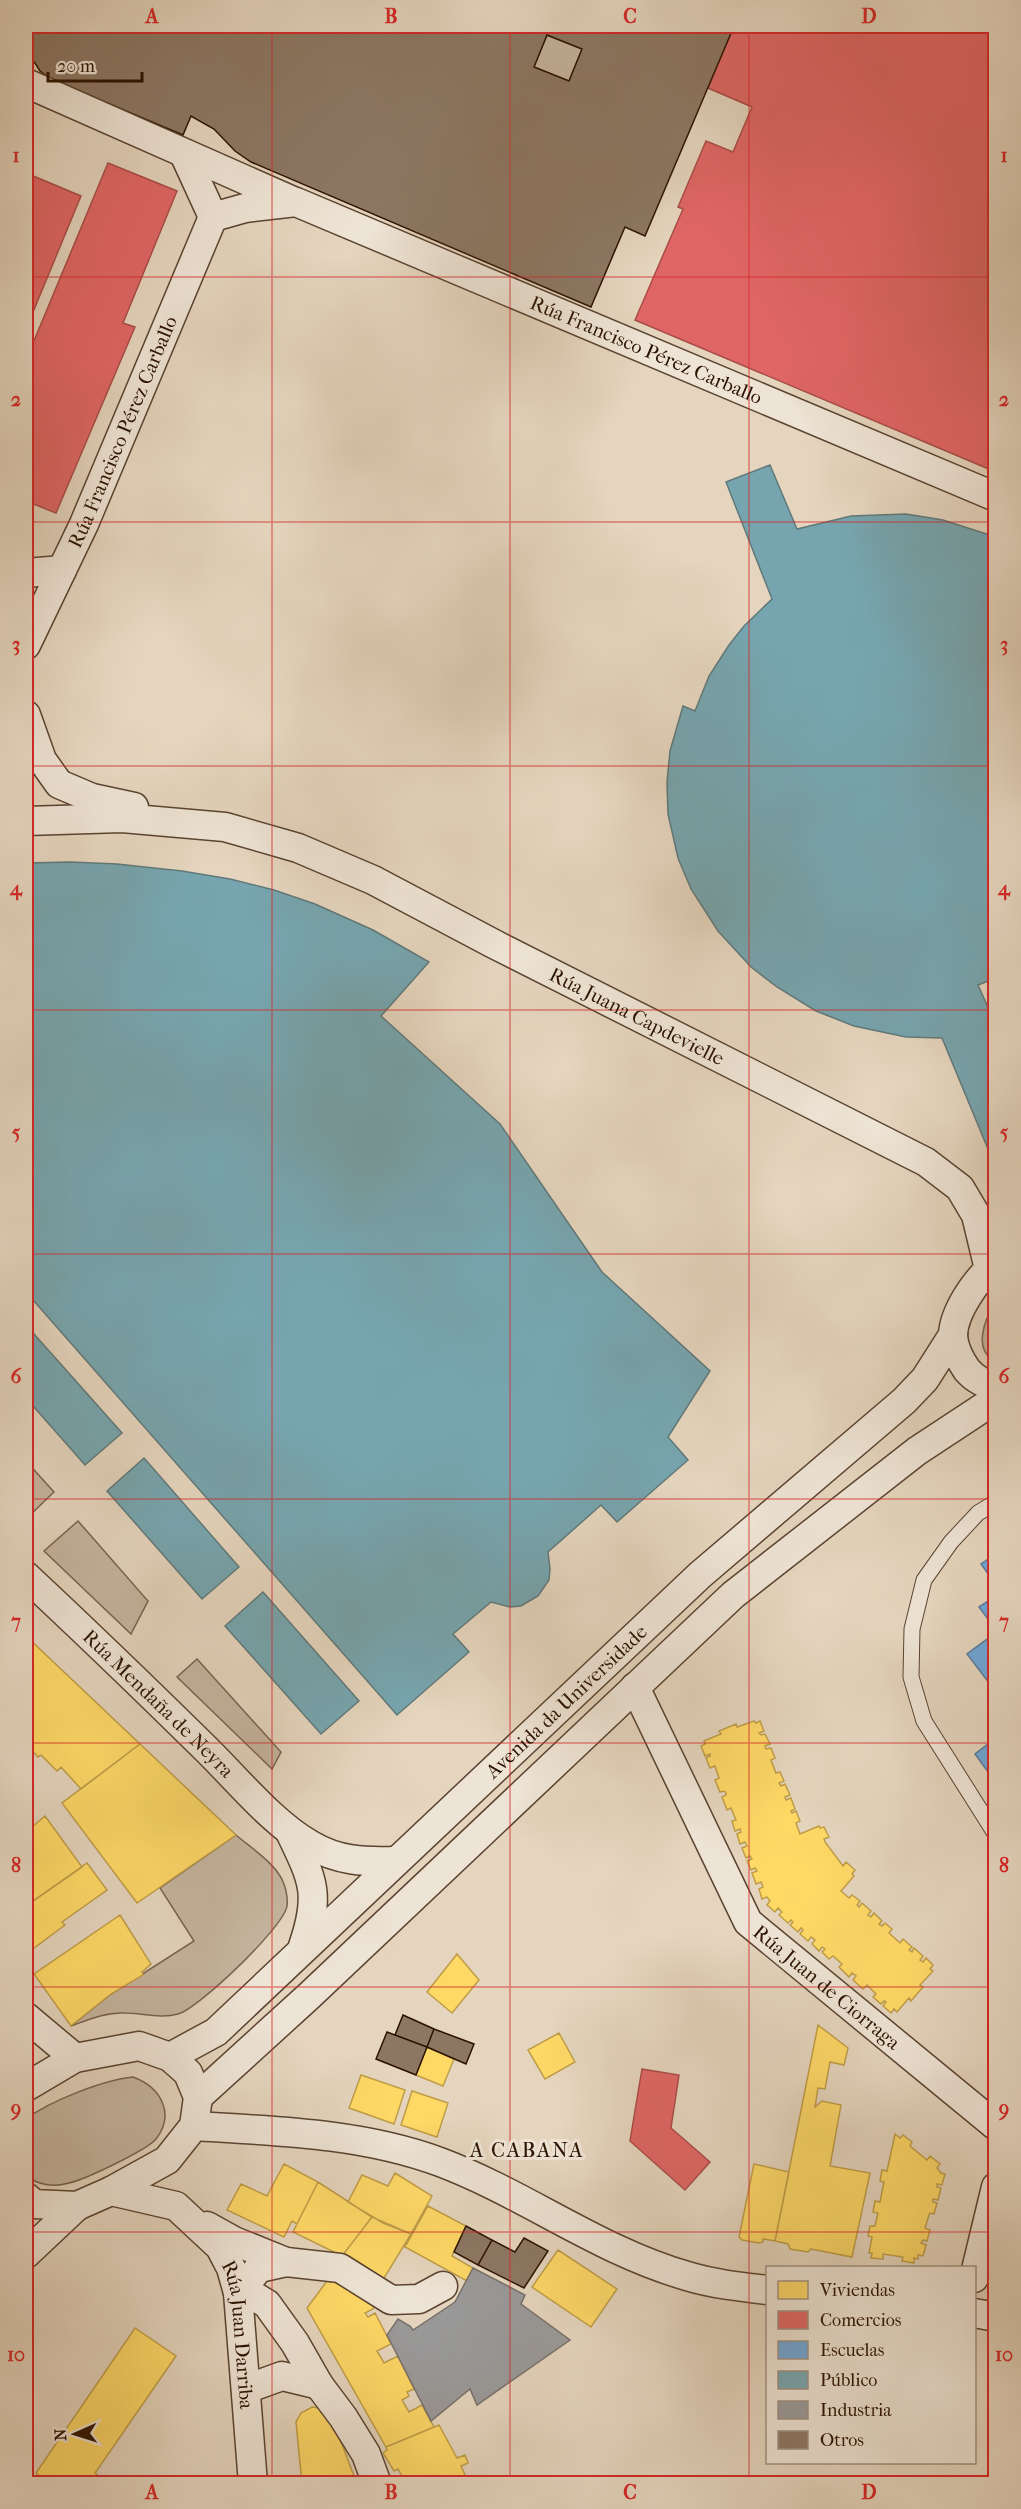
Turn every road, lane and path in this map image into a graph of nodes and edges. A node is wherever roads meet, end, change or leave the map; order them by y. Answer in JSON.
{"nodes":[{"id":1,"x":26,"y":83,"type":"edge"},
{"id":2,"x":185,"y":156,"type":"junction"},
{"id":3,"x":296,"y":202,"type":"junction"},
{"id":4,"x":213,"y":218,"type":"junction"},
{"id":5,"x":996,"y":497,"type":"edge"},
{"id":6,"x":62,"y":570,"type":"junction"},
{"id":7,"x":26,"y":573,"type":"edge"},
{"id":8,"x":26,"y":645,"type":"edge"},
{"id":9,"x":26,"y":715,"type":"edge"},
{"id":10,"x":26,"y":821,"type":"edge"},
{"id":11,"x":225,"y":827,"type":"junction"},
{"id":12,"x":992,"y":1266,"type":"edge"},
{"id":13,"x":953,"y":1335,"type":"junction"},
{"id":14,"x":996,"y":1386,"type":"edge"},
{"id":15,"x":996,"y":1399,"type":"edge"},
{"id":16,"x":996,"y":1502,"type":"edge"},
{"id":17,"x":26,"y":1576,"type":"edge"},
{"id":18,"x":635,"y":1688,"type":"junction"},
{"id":19,"x":290,"y":1832,"type":"junction"},
{"id":20,"x":996,"y":1835,"type":"edge"},
{"id":21,"x":395,"y":1861,"type":"junction"},
{"id":22,"x":303,"y":1947,"type":"junction"},
{"id":23,"x":26,"y":2017,"type":"edge"},
{"id":24,"x":170,"y":2057,"type":"junction"},
{"id":25,"x":75,"y":2058,"type":"junction"},
{"id":26,"x":26,"y":2087,"type":"edge"},
{"id":27,"x":198,"y":2097,"type":"junction"},
{"id":28,"x":194,"y":2126,"type":"junction"},
{"id":29,"x":996,"y":2126,"type":"edge"},
{"id":30,"x":167,"y":2160,"type":"junction"},
{"id":31,"x":996,"y":2187,"type":"edge"},
{"id":32,"x":111,"y":2191,"type":"junction"},
{"id":33,"x":26,"y":2197,"type":"edge"},
{"id":34,"x":77,"y":2206,"type":"junction"},
{"id":35,"x":181,"y":2211,"type":"junction"},
{"id":36,"x":26,"y":2254,"type":"edge"},
{"id":37,"x":286,"y":2262,"type":"junction"},
{"id":38,"x":976,"y":2274,"type":"edge"},
{"id":39,"x":443,"y":2286,"type":"dead end"},
{"id":40,"x":766,"y":2290,"type":"edge"},
{"id":41,"x":238,"y":2293,"type":"junction"},
{"id":42,"x":976,"y":2313,"type":"edge"},
{"id":43,"x":996,"y":2317,"type":"edge"},
{"id":44,"x":319,"y":2385,"type":"junction"},
{"id":45,"x":246,"y":2389,"type":"junction"},
{"id":46,"x":253,"y":2484,"type":"edge"},
{"id":47,"x":377,"y":2484,"type":"edge"}],
"edges":[{"from":1,"to":2,"type":"street","name":"Rúa Francisco Pérez Carballo"},
{"from":2,"to":3,"type":"street","name":"Rúa Francisco Pérez Carballo"},
{"from":2,"to":4,"type":"street"},
{"from":3,"to":4,"type":"street","name":"Rúa Francisco Pérez Carballo"},
{"from":3,"to":5,"type":"street","name":"Rúa Francisco Pérez Carballo"},
{"from":4,"to":6,"type":"street","name":"Rúa Francisco Pérez Carballo"},
{"from":6,"to":7,"type":"street"},
{"from":6,"to":8,"type":"street","name":"Rúa Francisco Pérez Carballo"},
{"from":9,"to":11,"type":"street","name":"Rúa Juana Capdevielle"},
{"from":10,"to":11,"type":"street","name":"Rúa Juana Capdevielle"},
{"from":11,"to":12,"type":"street","name":"Rúa Juana Capdevielle"},
{"from":12,"to":13,"type":"street","name":"Avenida da Universidade"},
{"from":13,"to":14,"type":"street"},
{"from":13,"to":21,"type":"street","name":"Avenida da Universidade"},
{"from":15,"to":18,"type":"street","name":"Avenida da Universidade"},
{"from":16,"to":20,"type":"lane"},
{"from":17,"to":19,"type":"street","name":"Rúa Mendaña de Neyra"},
{"from":18,"to":27,"type":"street","name":"Avenida da Universidade"},
{"from":18,"to":29,"type":"street","name":"Rúa Juan de Ciorraga"},
{"from":19,"to":21,"type":"street","name":"Rúa Mendaña de Neyra"},
{"from":19,"to":22,"type":"street","name":"Rúa Mendaña de Neyra"},
{"from":21,"to":22,"type":"street","name":"Avenida da Universidade"},
{"from":22,"to":24,"type":"street","name":"Avenida da Universidade"},
{"from":23,"to":25,"type":"street"},
{"from":24,"to":25,"type":"street"},
{"from":24,"to":27,"type":"street"},
{"from":25,"to":26,"type":"street"},
{"from":27,"to":28,"type":"street"},
{"from":28,"to":30,"type":"street"},
{"from":28,"to":40,"type":"street"},
{"from":30,"to":32,"type":"street"},
{"from":30,"to":35,"type":"street"},
{"from":31,"to":38,"type":"street"},
{"from":32,"to":34,"type":"street"},
{"from":32,"to":35,"type":"street"},
{"from":33,"to":34,"type":"street"},
{"from":34,"to":36,"type":"street"},
{"from":35,"to":37,"type":"street"},
{"from":35,"to":41,"type":"street","name":"Rúa Juan Darriba"},
{"from":37,"to":39,"type":"street"},
{"from":37,"to":41,"type":"street"},
{"from":41,"to":44,"type":"street"},
{"from":41,"to":45,"type":"street","name":"Rúa Juan Darriba"},
{"from":42,"to":43,"type":"street"},
{"from":44,"to":45,"type":"street"},
{"from":44,"to":47,"type":"street"},
{"from":45,"to":46,"type":"street","name":"Rúa Juan Darriba"}]}
